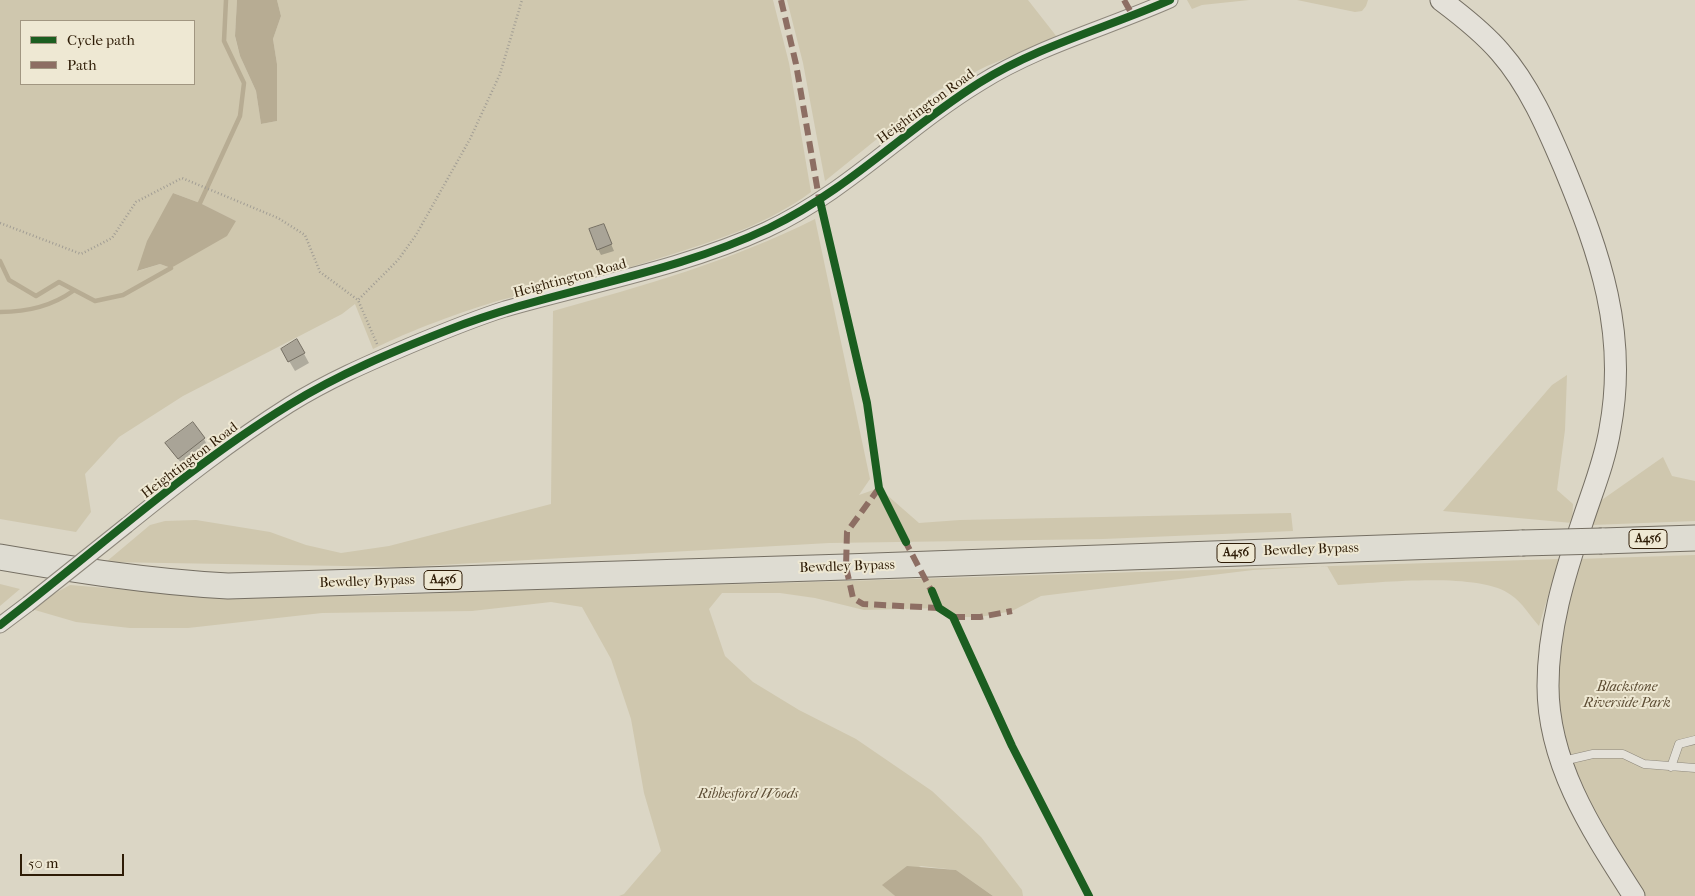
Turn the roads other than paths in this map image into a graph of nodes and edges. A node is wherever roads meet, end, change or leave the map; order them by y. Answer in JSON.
{"nodes":[{"id":1,"x":1170,"y":0,"type":"edge"},
{"id":2,"x":1441,"y":0,"type":"edge"},
{"id":3,"x":1695,"y":538,"type":"edge"},
{"id":4,"x":0,"y":557,"type":"edge"},
{"id":5,"x":0,"y":625,"type":"edge"},
{"id":6,"x":1695,"y":740,"type":"edge"},
{"id":7,"x":1561,"y":761,"type":"junction"},
{"id":8,"x":1671,"y":767,"type":"junction"},
{"id":9,"x":1695,"y":768,"type":"edge"},
{"id":10,"x":1634,"y":896,"type":"edge"}],
"edges":[{"from":1,"to":5,"type":"street","name":"Heightington Road","bridge":true},
{"from":2,"to":7,"type":"main road"},
{"from":3,"to":4,"type":"highway","name":"Bewdley Bypass","number":"A456","bridge":true},
{"from":6,"to":8,"type":"lane"},
{"from":7,"to":8,"type":"lane"},
{"from":7,"to":10,"type":"main road"},
{"from":8,"to":9,"type":"lane"}]}
